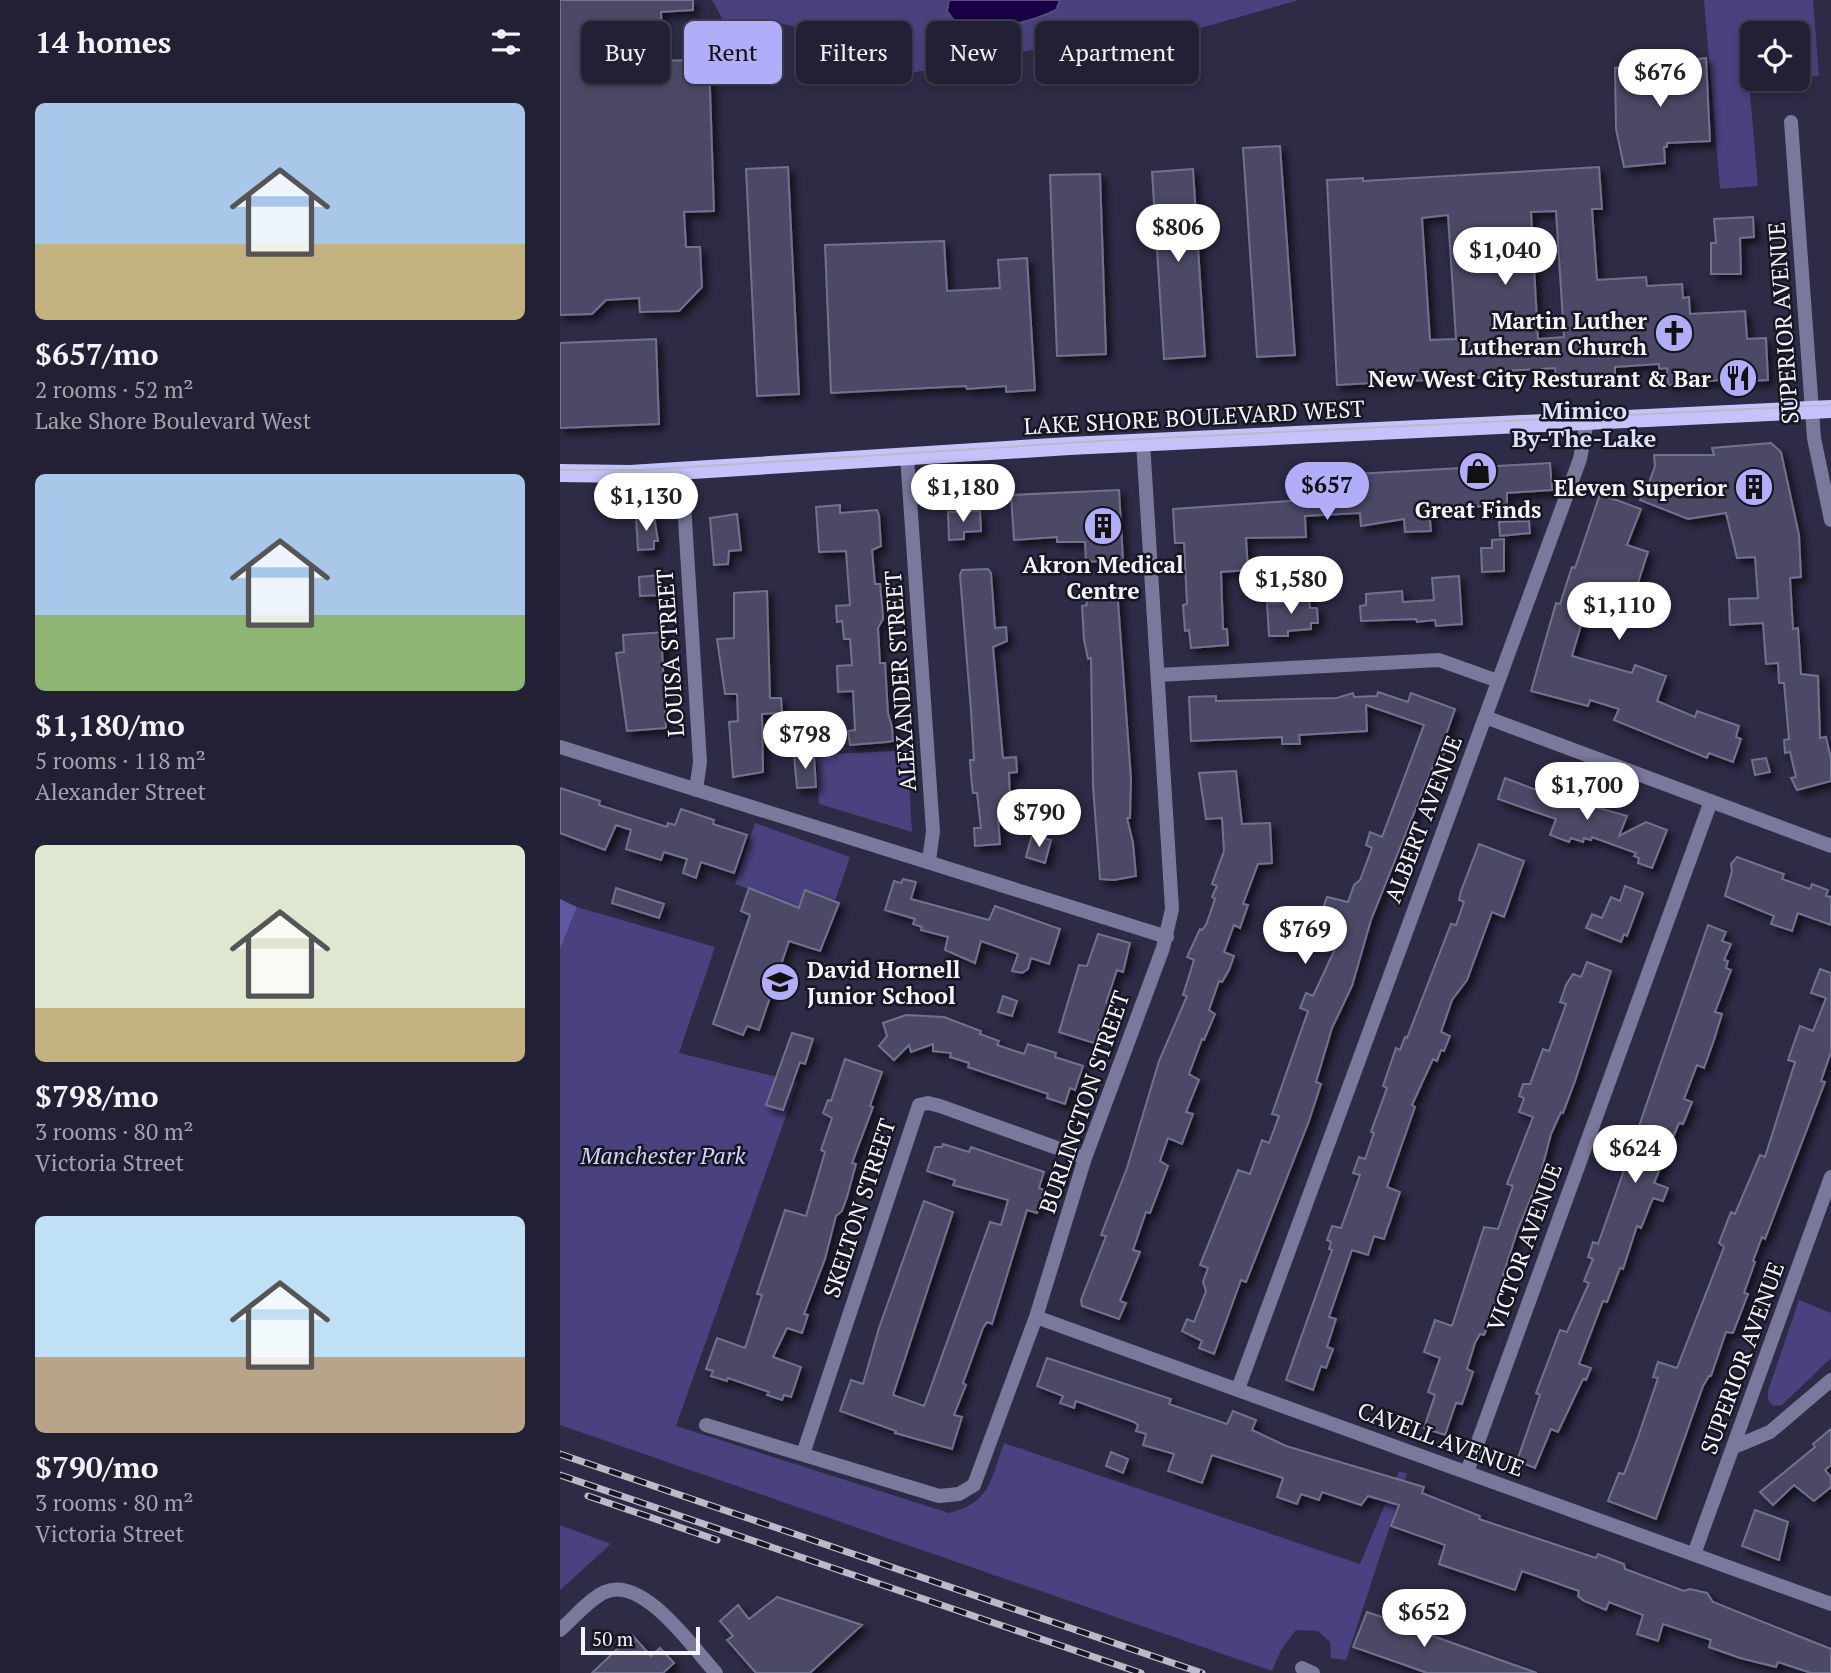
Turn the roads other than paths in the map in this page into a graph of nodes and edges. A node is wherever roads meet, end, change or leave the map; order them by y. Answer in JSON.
{"nodes":[{"id":1,"x":1791,"y":122,"type":"dead end"},
{"id":2,"x":1831,"y":409,"type":"edge"},
{"id":3,"x":1812,"y":410,"type":"junction"},
{"id":4,"x":1587,"y":421,"type":"junction"},
{"id":5,"x":1143,"y":442,"type":"junction"},
{"id":6,"x":907,"y":456,"type":"junction"},
{"id":7,"x":682,"y":471,"type":"junction"},
{"id":8,"x":560,"y":473,"type":"edge"},
{"id":9,"x":1831,"y":520,"type":"edge"},
{"id":10,"x":1158,"y":675,"type":"junction"},
{"id":11,"x":1498,"y":681,"type":"junction"},
{"id":12,"x":1485,"y":717,"type":"junction"},
{"id":13,"x":560,"y":747,"type":"edge"},
{"id":14,"x":696,"y":790,"type":"junction"},
{"id":15,"x":1711,"y":801,"type":"junction"},
{"id":16,"x":1831,"y":846,"type":"edge"},
{"id":17,"x":929,"y":861,"type":"junction"},
{"id":18,"x":1167,"y":937,"type":"junction"},
{"id":19,"x":1085,"y":1158,"type":"junction"},
{"id":20,"x":1831,"y":1177,"type":"edge"},
{"id":21,"x":1036,"y":1317,"type":"junction"},
{"id":22,"x":1831,"y":1380,"type":"edge"},
{"id":23,"x":1238,"y":1389,"type":"junction"},
{"id":24,"x":706,"y":1424,"type":"dead end"},
{"id":25,"x":1734,"y":1447,"type":"junction"},
{"id":26,"x":803,"y":1454,"type":"junction"},
{"id":27,"x":1466,"y":1472,"type":"junction"},
{"id":28,"x":1694,"y":1554,"type":"junction"},
{"id":29,"x":1831,"y":1604,"type":"edge"},
{"id":30,"x":560,"y":1630,"type":"edge"},
{"id":31,"x":716,"y":1673,"type":"edge"}],
"edges":[{"from":1,"to":3,"type":"street","name":"SUPERIOR AVENUE"},
{"from":2,"to":3,"type":"main road","name":"LAKE SHORE BOULEVARD WEST"},
{"from":3,"to":4,"type":"main road","name":"LAKE SHORE BOULEVARD WEST"},
{"from":3,"to":9,"type":"street","name":"SUPERIOR AVENUE"},
{"from":4,"to":5,"type":"main road","name":"LAKE SHORE BOULEVARD WEST"},
{"from":4,"to":11,"type":"street","name":"ALBERT AVENUE"},
{"from":5,"to":6,"type":"main road","name":"LAKE SHORE BOULEVARD WEST"},
{"from":5,"to":10,"type":"street","name":"BURLINGTON STREET"},
{"from":6,"to":7,"type":"main road","name":"LAKE SHORE BOULEVARD WEST"},
{"from":6,"to":17,"type":"street","name":"ALEXANDER STREET"},
{"from":7,"to":8,"type":"main road","name":"LAKE SHORE BOULEVARD WEST"},
{"from":7,"to":14,"type":"street","name":"LOUISA STREET"},
{"from":10,"to":11,"type":"street"},
{"from":10,"to":18,"type":"street","name":"BURLINGTON STREET"},
{"from":11,"to":12,"type":"street","name":"ALBERT AVENUE"},
{"from":12,"to":15,"type":"street"},
{"from":12,"to":23,"type":"street","name":"ALBERT AVENUE"},
{"from":13,"to":14,"type":"street"},
{"from":14,"to":17,"type":"street"},
{"from":15,"to":16,"type":"street"},
{"from":15,"to":27,"type":"street","name":"VICTOR AVENUE"},
{"from":17,"to":18,"type":"street"},
{"from":18,"to":19,"type":"street","name":"BURLINGTON STREET"},
{"from":19,"to":21,"type":"street","name":"BURLINGTON STREET"},
{"from":19,"to":26,"type":"street","name":"SKELTON STREET"},
{"from":20,"to":25,"type":"street","name":"SUPERIOR AVENUE"},
{"from":21,"to":23,"type":"street","name":"CAVELL AVENUE"},
{"from":21,"to":26,"type":"street","name":"BURLINGTON STREET"},
{"from":22,"to":25,"type":"street"},
{"from":23,"to":27,"type":"street","name":"CAVELL AVENUE"},
{"from":24,"to":26,"type":"street","name":"BURLINGTON STREET"},
{"from":25,"to":28,"type":"street","name":"SUPERIOR AVENUE"},
{"from":27,"to":28,"type":"street","name":"CAVELL AVENUE"},
{"from":28,"to":29,"type":"street","name":"CAVELL AVENUE"},
{"from":30,"to":31,"type":"street"}]}
